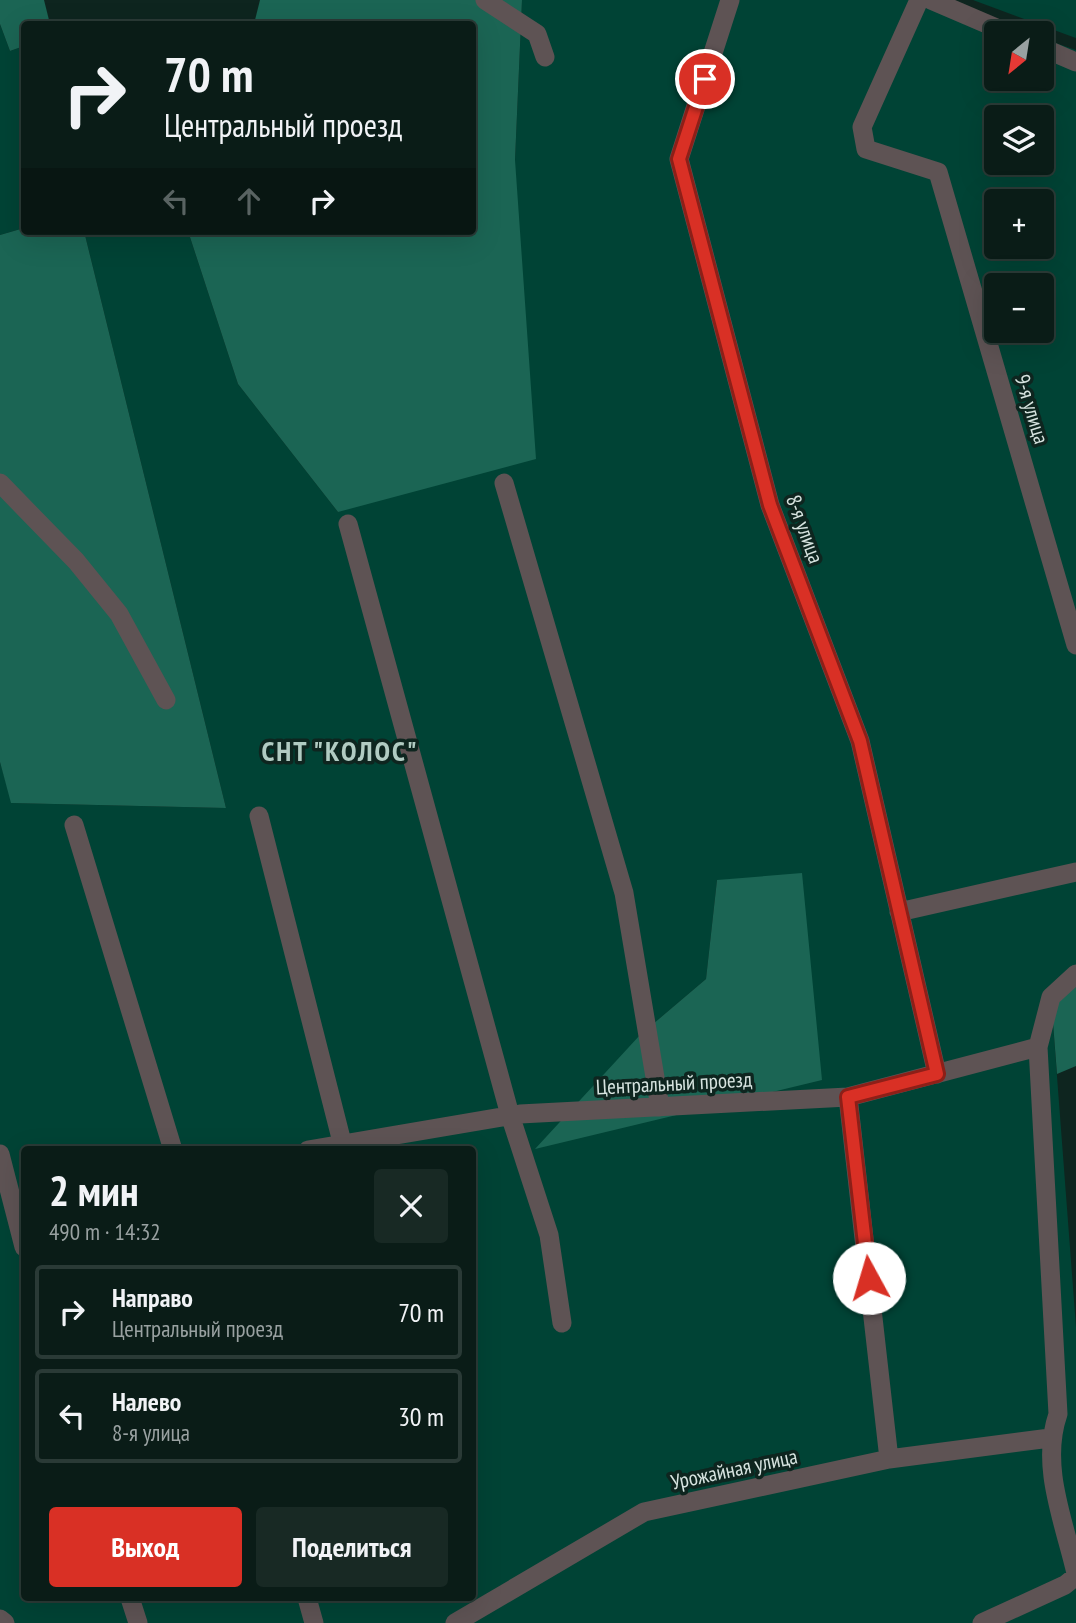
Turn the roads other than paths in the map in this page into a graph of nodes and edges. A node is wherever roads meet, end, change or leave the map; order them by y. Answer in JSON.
{"nodes":[{"id":1,"x":485,"y":0,"type":"edge"},
{"id":2,"x":730,"y":0,"type":"edge"},
{"id":3,"x":919,"y":0,"type":"edge"},
{"id":4,"x":931,"y":0,"type":"edge"},
{"id":5,"x":984,"y":23,"type":"edge"},
{"id":6,"x":1054,"y":53,"type":"edge"},
{"id":7,"x":545,"y":57,"type":"dead end"},
{"id":8,"x":1076,"y":62,"type":"edge"},
{"id":9,"x":0,"y":483,"type":"edge"},
{"id":10,"x":504,"y":483,"type":"dead end"},
{"id":11,"x":348,"y":524,"type":"dead end"},
{"id":12,"x":1076,"y":645,"type":"edge"},
{"id":13,"x":166,"y":700,"type":"dead end"},
{"id":14,"x":258,"y":816,"type":"dead end"},
{"id":15,"x":74,"y":825,"type":"dead end"},
{"id":16,"x":1076,"y":872,"type":"edge"},
{"id":17,"x":899,"y":912,"type":"junction"},
{"id":18,"x":1076,"y":974,"type":"edge"},
{"id":19,"x":1038,"y":1047,"type":"junction"},
{"id":20,"x":937,"y":1074,"type":"junction"},
{"id":21,"x":848,"y":1097,"type":"junction"},
{"id":22,"x":660,"y":1107,"type":"junction"},
{"id":23,"x":510,"y":1115,"type":"junction"},
{"id":24,"x":172,"y":1146,"type":"edge"},
{"id":25,"x":343,"y":1146,"type":"edge"},
{"id":26,"x":348,"y":1146,"type":"edge"},
{"id":27,"x":0,"y":1154,"type":"edge"},
{"id":28,"x":13,"y":1215,"type":"edge"},
{"id":29,"x":21,"y":1238,"type":"edge"},
{"id":30,"x":562,"y":1323,"type":"dead end"},
{"id":31,"x":1050,"y":1438,"type":"junction"},
{"id":32,"x":889,"y":1459,"type":"junction"},
{"id":33,"x":1076,"y":1574,"type":"edge"},
{"id":34,"x":131,"y":1601,"type":"edge"},
{"id":35,"x":308,"y":1601,"type":"edge"},
{"id":36,"x":474,"y":1603,"type":"edge"},
{"id":37,"x":0,"y":1619,"type":"edge"},
{"id":38,"x":5,"y":1623,"type":"edge"},
{"id":39,"x":138,"y":1623,"type":"edge"},
{"id":40,"x":314,"y":1623,"type":"edge"},
{"id":41,"x":455,"y":1623,"type":"edge"},
{"id":42,"x":982,"y":1623,"type":"edge"}],
"edges":[{"from":1,"to":7,"type":"lane"},
{"from":2,"to":17,"type":"lane","name":"8-я улица"},
{"from":3,"to":12,"type":"lane","name":"9-я улица"},
{"from":4,"to":5,"type":"lane"},
{"from":6,"to":8,"type":"lane"},
{"from":9,"to":13,"type":"lane"},
{"from":10,"to":22,"type":"lane"},
{"from":11,"to":23,"type":"lane"},
{"from":14,"to":25,"type":"lane"},
{"from":15,"to":24,"type":"lane"},
{"from":16,"to":17,"type":"lane"},
{"from":17,"to":20,"type":"lane","name":"8-я улица"},
{"from":18,"to":19,"type":"lane"},
{"from":19,"to":20,"type":"lane","name":"Центральный проезд"},
{"from":19,"to":31,"type":"lane"},
{"from":20,"to":21,"type":"lane","name":"Центральный проезд"},
{"from":21,"to":22,"type":"lane","name":"Центральный проезд"},
{"from":21,"to":32,"type":"lane"},
{"from":22,"to":23,"type":"lane","name":"Центральный проезд"},
{"from":23,"to":26,"type":"lane","name":"Центральный проезд"},
{"from":23,"to":30,"type":"lane"},
{"from":27,"to":28,"type":"lane"},
{"from":28,"to":29,"type":"lane"},
{"from":31,"to":32,"type":"lane","name":"Урожайная улица"},
{"from":31,"to":33,"type":"lane"},
{"from":32,"to":36,"type":"lane","name":"Урожайная улица"},
{"from":33,"to":42,"type":"lane"},
{"from":34,"to":39,"type":"lane"},
{"from":35,"to":40,"type":"lane"},
{"from":36,"to":41,"type":"lane","name":"Урожайная улица"},
{"from":37,"to":38,"type":"lane"}]}
